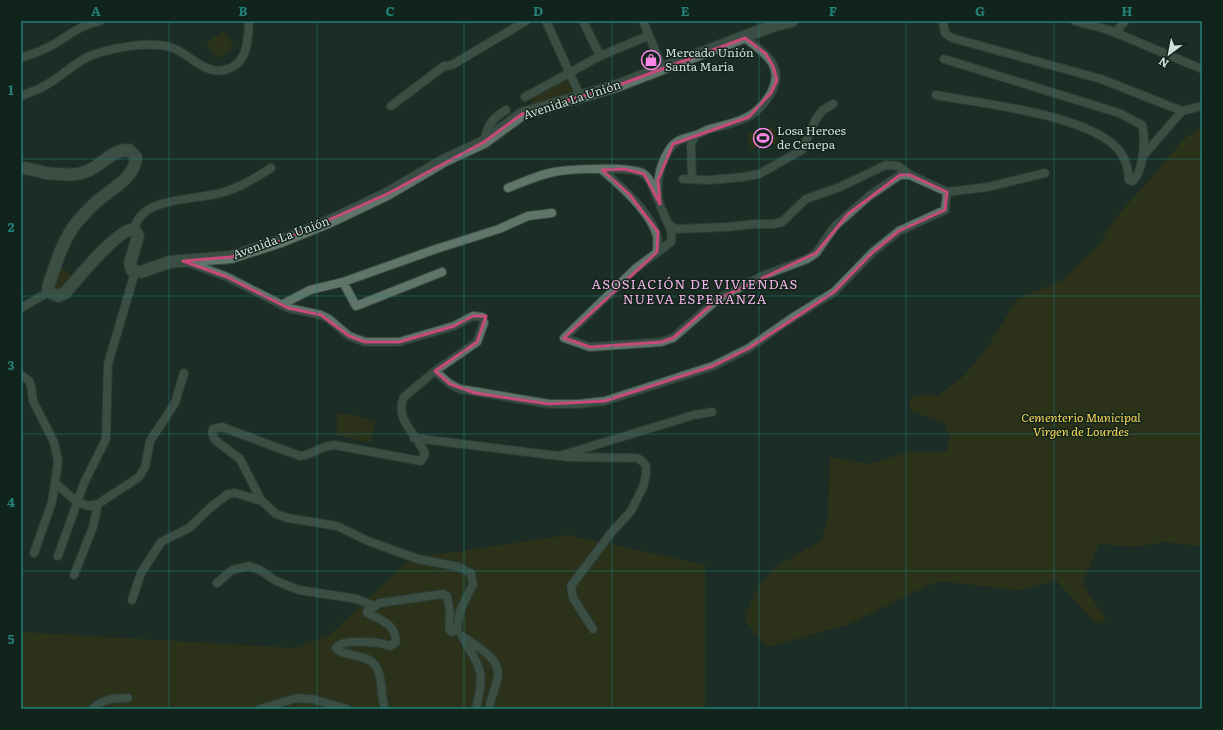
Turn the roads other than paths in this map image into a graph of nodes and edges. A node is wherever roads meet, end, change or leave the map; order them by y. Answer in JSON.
{"nodes":[{"id":1,"x":100,"y":21,"type":"edge"},
{"id":2,"x":250,"y":21,"type":"edge"},
{"id":3,"x":526,"y":21,"type":"edge"},
{"id":4,"x":546,"y":21,"type":"edge"},
{"id":5,"x":583,"y":21,"type":"edge"},
{"id":6,"x":643,"y":21,"type":"edge"},
{"id":7,"x":792,"y":21,"type":"edge"},
{"id":8,"x":943,"y":21,"type":"edge"},
{"id":9,"x":1075,"y":21,"type":"edge"},
{"id":10,"x":1126,"y":21,"type":"edge"},
{"id":11,"x":1115,"y":33,"type":"junction"},
{"id":12,"x":648,"y":36,"type":"junction"},
{"id":13,"x":745,"y":38,"type":"junction"},
{"id":14,"x":600,"y":56,"type":"junction"},
{"id":15,"x":21,"y":58,"type":"edge"},
{"id":16,"x":944,"y":59,"type":"dead end"},
{"id":17,"x":662,"y":67,"type":"junction"},
{"id":18,"x":1202,"y":69,"type":"edge"},
{"id":19,"x":569,"y":72,"type":"junction"},
{"id":20,"x":936,"y":95,"type":"dead end"},
{"id":21,"x":21,"y":96,"type":"edge"},
{"id":22,"x":525,"y":97,"type":"dead end"},
{"id":23,"x":581,"y":98,"type":"junction"},
{"id":24,"x":833,"y":104,"type":"dead end"},
{"id":25,"x":391,"y":106,"type":"dead end"},
{"id":26,"x":1202,"y":106,"type":"edge"},
{"id":27,"x":506,"y":110,"type":"dead end"},
{"id":28,"x":1182,"y":111,"type":"junction"},
{"id":29,"x":695,"y":136,"type":"junction"},
{"id":30,"x":484,"y":142,"type":"junction"},
{"id":31,"x":1143,"y":156,"type":"junction"},
{"id":32,"x":21,"y":168,"type":"edge"},
{"id":33,"x":271,"y":168,"type":"dead end"},
{"id":34,"x":602,"y":170,"type":"junction"},
{"id":35,"x":1045,"y":173,"type":"dead end"},
{"id":36,"x":910,"y":175,"type":"junction"},
{"id":37,"x":683,"y":179,"type":"dead end"},
{"id":38,"x":692,"y":179,"type":"junction"},
{"id":39,"x":508,"y":188,"type":"dead end"},
{"id":40,"x":946,"y":192,"type":"junction"},
{"id":41,"x":660,"y":204,"type":"junction"},
{"id":42,"x":552,"y":213,"type":"dead end"},
{"id":43,"x":668,"y":223,"type":"junction"},
{"id":44,"x":134,"y":229,"type":"junction"},
{"id":45,"x":657,"y":252,"type":"junction"},
{"id":46,"x":183,"y":261,"type":"junction"},
{"id":47,"x":135,"y":272,"type":"junction"},
{"id":48,"x":442,"y":272,"type":"dead end"},
{"id":49,"x":343,"y":282,"type":"junction"},
{"id":50,"x":49,"y":292,"type":"junction"},
{"id":51,"x":281,"y":305,"type":"junction"},
{"id":52,"x":21,"y":308,"type":"edge"},
{"id":53,"x":435,"y":371,"type":"junction"},
{"id":54,"x":184,"y":373,"type":"dead end"},
{"id":55,"x":21,"y":375,"type":"edge"},
{"id":56,"x":712,"y":412,"type":"dead end"},
{"id":57,"x":414,"y":438,"type":"junction"},
{"id":58,"x":558,"y":456,"type":"junction"},
{"id":59,"x":55,"y":483,"type":"junction"},
{"id":60,"x":262,"y":501,"type":"junction"},
{"id":61,"x":77,"y":502,"type":"junction"},
{"id":62,"x":98,"y":504,"type":"junction"},
{"id":63,"x":34,"y":553,"type":"dead end"},
{"id":64,"x":58,"y":556,"type":"dead end"},
{"id":65,"x":74,"y":575,"type":"dead end"},
{"id":66,"x":217,"y":583,"type":"dead end"},
{"id":67,"x":132,"y":600,"type":"dead end"},
{"id":68,"x":374,"y":606,"type":"junction"},
{"id":69,"x":592,"y":629,"type":"dead end"},
{"id":70,"x":459,"y":633,"type":"junction"},
{"id":71,"x":128,"y":698,"type":"dead end"},
{"id":72,"x":92,"y":709,"type":"edge"},
{"id":73,"x":260,"y":709,"type":"edge"},
{"id":74,"x":347,"y":709,"type":"edge"},
{"id":75,"x":385,"y":709,"type":"edge"},
{"id":76,"x":476,"y":709,"type":"edge"},
{"id":77,"x":489,"y":709,"type":"edge"}],
"edges":[{"from":1,"to":15,"type":"street"},
{"from":2,"to":21,"type":"street"},
{"from":3,"to":25,"type":"street"},
{"from":4,"to":19,"type":"street"},
{"from":5,"to":14,"type":"street"},
{"from":6,"to":12,"type":"street"},
{"from":7,"to":13,"type":"main road","name":"Avenida La Unión"},
{"from":8,"to":28,"type":"street"},
{"from":9,"to":11,"type":"street"},
{"from":10,"to":11,"type":"street"},
{"from":11,"to":18,"type":"street"},
{"from":12,"to":14,"type":"street"},
{"from":12,"to":17,"type":"street"},
{"from":13,"to":17,"type":"main road","name":"Avenida La Unión"},
{"from":13,"to":29,"type":"street"},
{"from":14,"to":19,"type":"street"},
{"from":16,"to":31,"type":"street"},
{"from":17,"to":23,"type":"main road","name":"Avenida La Unión"},
{"from":19,"to":22,"type":"street"},
{"from":19,"to":23,"type":"street"},
{"from":20,"to":31,"type":"street"},
{"from":23,"to":30,"type":"main road","name":"Avenida La Unión"},
{"from":24,"to":38,"type":"street"},
{"from":26,"to":28,"type":"street"},
{"from":27,"to":30,"type":"street"},
{"from":28,"to":31,"type":"street"},
{"from":29,"to":38,"type":"street"},
{"from":29,"to":41,"type":"street"},
{"from":30,"to":46,"type":"main road","name":"Avenida La Unión"},
{"from":32,"to":50,"type":"main road"},
{"from":33,"to":44,"type":"street"},
{"from":34,"to":39,"type":"street"},
{"from":34,"to":41,"type":"street"},
{"from":34,"to":45,"type":"street"},
{"from":35,"to":40,"type":"street"},
{"from":36,"to":40,"type":"street"},
{"from":36,"to":43,"type":"street"},
{"from":36,"to":45,"type":"street"},
{"from":37,"to":38,"type":"street"},
{"from":40,"to":53,"type":"street"},
{"from":41,"to":43,"type":"street"},
{"from":42,"to":49,"type":"street"},
{"from":43,"to":45,"type":"street"},
{"from":44,"to":47,"type":"main road"},
{"from":44,"to":50,"type":"main road"},
{"from":46,"to":47,"type":"main road","name":"Avenida La Unión"},
{"from":46,"to":51,"type":"street"},
{"from":47,"to":61,"type":"street"},
{"from":48,"to":49,"type":"street"},
{"from":49,"to":51,"type":"street"},
{"from":50,"to":52,"type":"street"},
{"from":51,"to":53,"type":"street"},
{"from":53,"to":57,"type":"street"},
{"from":54,"to":62,"type":"street"},
{"from":55,"to":59,"type":"street"},
{"from":56,"to":58,"type":"street"},
{"from":57,"to":58,"type":"street"},
{"from":57,"to":60,"type":"street"},
{"from":58,"to":69,"type":"street"},
{"from":59,"to":61,"type":"street"},
{"from":59,"to":63,"type":"street"},
{"from":60,"to":67,"type":"street"},
{"from":60,"to":70,"type":"street"},
{"from":61,"to":62,"type":"street"},
{"from":61,"to":64,"type":"street"},
{"from":62,"to":65,"type":"street"},
{"from":66,"to":68,"type":"street"},
{"from":68,"to":70,"type":"street"},
{"from":68,"to":75,"type":"street"},
{"from":70,"to":76,"type":"street"},
{"from":70,"to":77,"type":"street"},
{"from":71,"to":72,"type":"street"},
{"from":73,"to":74,"type":"street"}]}
